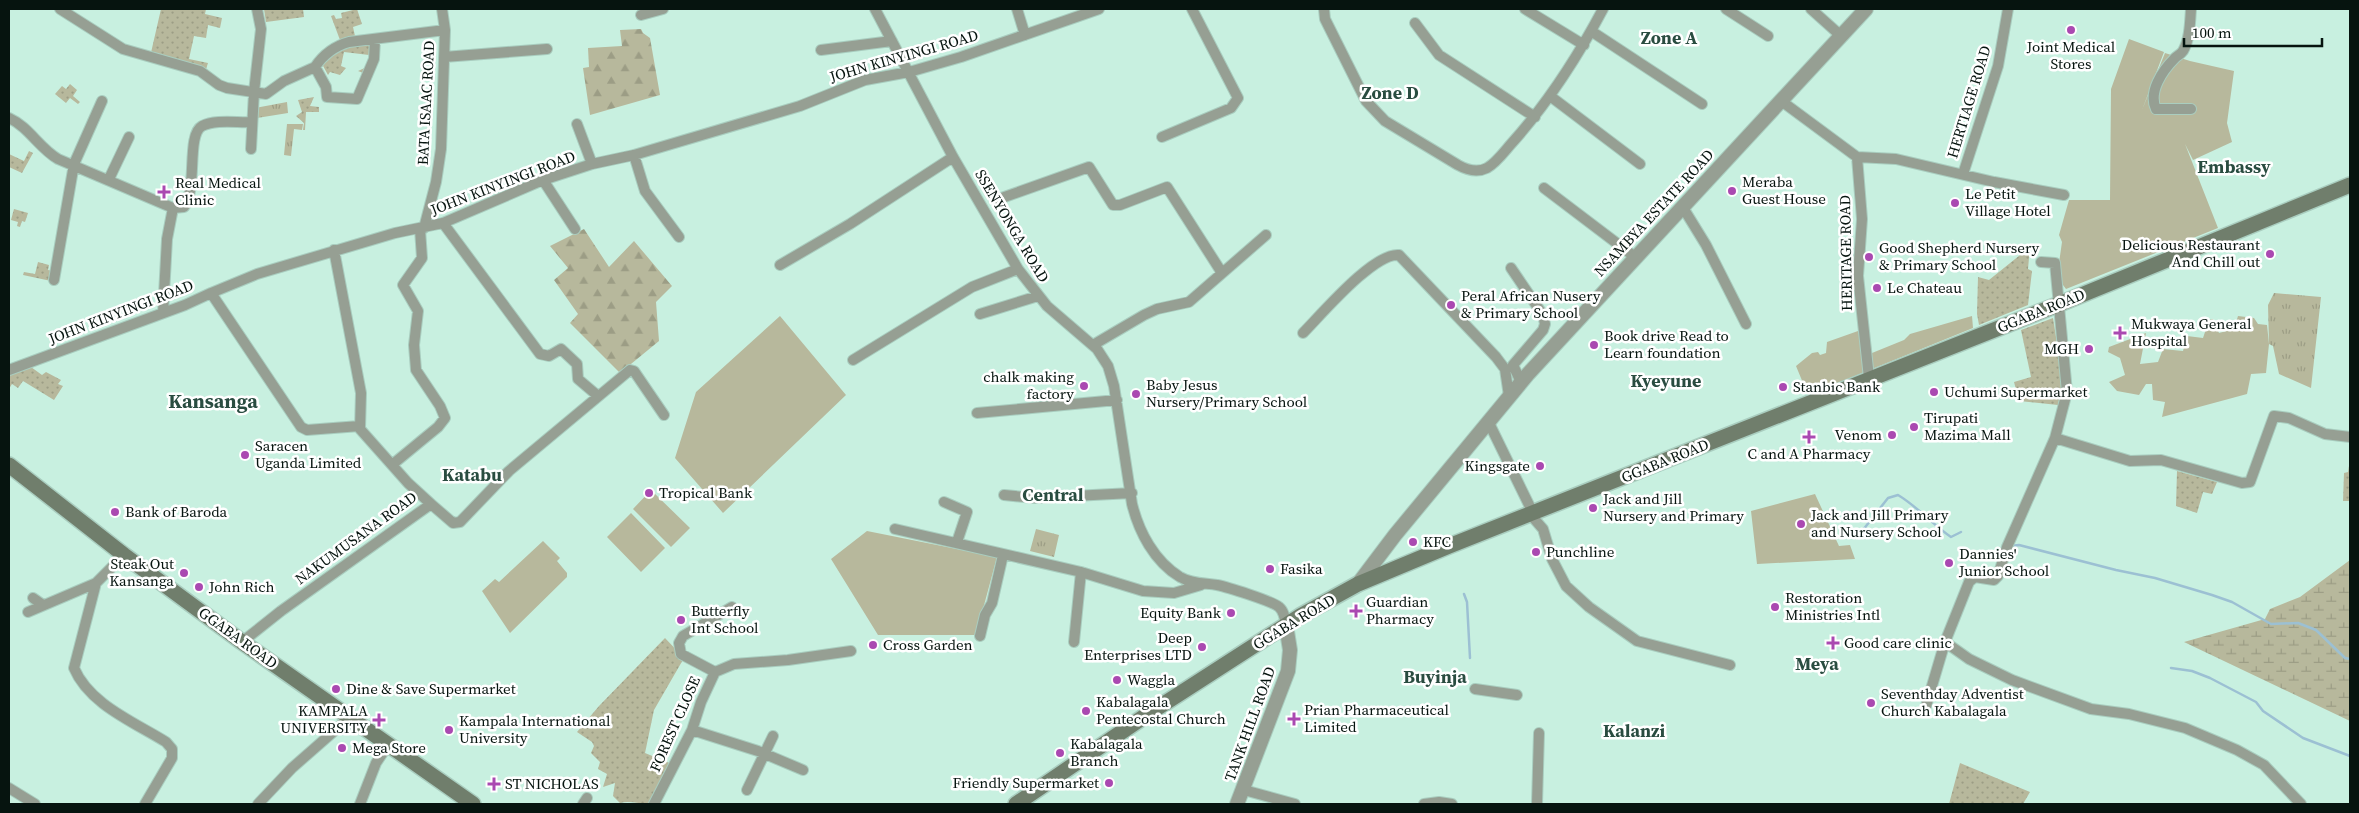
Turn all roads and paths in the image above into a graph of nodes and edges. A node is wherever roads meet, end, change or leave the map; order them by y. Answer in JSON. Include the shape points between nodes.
{"nodes":[{"id":1,"x":60,"y":9,"type":"edge"},
{"id":2,"x":257,"y":9,"type":"edge"},
{"id":3,"x":442,"y":9,"type":"edge"},
{"id":4,"x":663,"y":9,"type":"edge"},
{"id":5,"x":875,"y":9,"type":"edge"},
{"id":6,"x":1018,"y":9,"type":"edge"},
{"id":7,"x":1099,"y":9,"type":"edge"},
{"id":8,"x":1192,"y":9,"type":"edge"},
{"id":9,"x":1324,"y":9,"type":"edge"},
{"id":10,"x":1525,"y":9,"type":"edge"},
{"id":11,"x":1603,"y":9,"type":"edge"},
{"id":12,"x":1726,"y":9,"type":"edge"},
{"id":13,"x":1812,"y":9,"type":"edge"},
{"id":14,"x":1866,"y":9,"type":"edge"},
{"id":15,"x":2008,"y":9,"type":"edge"},
{"id":16,"x":2191,"y":9,"type":"edge"},
{"id":17,"x":641,"y":15,"type":"dead end"},
{"id":18,"x":1415,"y":23,"type":"dead end"},
{"id":19,"x":445,"y":30,"type":"junction"},
{"id":20,"x":1592,"y":31,"type":"junction"},
{"id":21,"x":1025,"y":35,"type":"junction"},
{"id":22,"x":1840,"y":35,"type":"junction"},
{"id":23,"x":1768,"y":36,"type":"dead end"},
{"id":24,"x":375,"y":40,"type":"junction"},
{"id":25,"x":892,"y":41,"type":"junction"},
{"id":26,"x":1584,"y":45,"type":"junction"},
{"id":27,"x":547,"y":49,"type":"dead end"},
{"id":28,"x":822,"y":50,"type":"dead end"},
{"id":29,"x":444,"y":57,"type":"junction"},
{"id":30,"x":315,"y":67,"type":"junction"},
{"id":31,"x":909,"y":72,"type":"junction"},
{"id":32,"x":254,"y":92,"type":"junction"},
{"id":33,"x":1550,"y":96,"type":"junction"},
{"id":34,"x":1780,"y":100,"type":"junction"},
{"id":35,"x":102,"y":101,"type":"dead end"},
{"id":36,"x":1702,"y":104,"type":"dead end"},
{"id":37,"x":2191,"y":109,"type":"dead end"},
{"id":38,"x":1535,"y":117,"type":"junction"},
{"id":39,"x":9,"y":118,"type":"edge"},
{"id":40,"x":252,"y":122,"type":"junction"},
{"id":41,"x":577,"y":124,"type":"dead end"},
{"id":42,"x":1162,"y":137,"type":"dead end"},
{"id":43,"x":129,"y":138,"type":"dead end"},
{"id":44,"x":251,"y":149,"type":"dead end"},
{"id":45,"x":634,"y":155,"type":"junction"},
{"id":46,"x":954,"y":157,"type":"junction"},
{"id":47,"x":1857,"y":158,"type":"junction"},
{"id":48,"x":74,"y":164,"type":"junction"},
{"id":49,"x":592,"y":164,"type":"junction"},
{"id":50,"x":1640,"y":164,"type":"dead end"},
{"id":51,"x":1963,"y":174,"type":"junction"},
{"id":52,"x":109,"y":179,"type":"junction"},
{"id":53,"x":543,"y":180,"type":"junction"},
{"id":54,"x":2350,"y":185,"type":"edge"},
{"id":55,"x":1544,"y":188,"type":"dead end"},
{"id":56,"x":2064,"y":195,"type":"dead end"},
{"id":57,"x":990,"y":203,"type":"junction"},
{"id":58,"x":1682,"y":206,"type":"junction"},
{"id":59,"x":173,"y":208,"type":"junction"},
{"id":60,"x":443,"y":223,"type":"junction"},
{"id":61,"x":422,"y":229,"type":"junction"},
{"id":62,"x":575,"y":229,"type":"dead end"},
{"id":63,"x":1266,"y":235,"type":"dead end"},
{"id":64,"x":679,"y":237,"type":"dead end"},
{"id":65,"x":334,"y":250,"type":"junction"},
{"id":66,"x":1635,"y":257,"type":"junction"},
{"id":67,"x":2041,"y":262,"type":"dead end"},
{"id":68,"x":780,"y":265,"type":"dead end"},
{"id":69,"x":1511,"y":268,"type":"dead end"},
{"id":70,"x":1018,"y":269,"type":"junction"},
{"id":71,"x":1222,"y":273,"type":"junction"},
{"id":72,"x":54,"y":280,"type":"dead end"},
{"id":73,"x":210,"y":293,"type":"junction"},
{"id":74,"x":1038,"y":296,"type":"junction"},
{"id":75,"x":2057,"y":305,"type":"junction"},
{"id":76,"x":163,"y":313,"type":"junction"},
{"id":77,"x":980,"y":314,"type":"dead end"},
{"id":78,"x":1746,"y":324,"type":"dead end"},
{"id":79,"x":1303,"y":334,"type":"dead end"},
{"id":80,"x":1092,"y":345,"type":"junction"},
{"id":81,"x":854,"y":360,"type":"dead end"},
{"id":82,"x":9,"y":370,"type":"edge"},
{"id":83,"x":1869,"y":378,"type":"junction"},
{"id":84,"x":1521,"y":382,"type":"junction"},
{"id":85,"x":598,"y":396,"type":"junction"},
{"id":86,"x":1509,"y":396,"type":"junction"},
{"id":87,"x":1117,"y":400,"type":"junction"},
{"id":88,"x":978,"y":413,"type":"dead end"},
{"id":89,"x":664,"y":415,"type":"dead end"},
{"id":90,"x":1488,"y":422,"type":"junction"},
{"id":91,"x":360,"y":426,"type":"junction"},
{"id":92,"x":2350,"y":437,"type":"edge"},
{"id":93,"x":2055,"y":438,"type":"junction"},
{"id":94,"x":393,"y":464,"type":"junction"},
{"id":95,"x":9,"y":466,"type":"edge"},
{"id":96,"x":1132,"y":493,"type":"junction"},
{"id":97,"x":1004,"y":495,"type":"dead end"},
{"id":98,"x":944,"y":502,"type":"dead end"},
{"id":99,"x":431,"y":504,"type":"junction"},
{"id":100,"x":1531,"y":513,"type":"junction"},
{"id":101,"x":895,"y":529,"type":"dead end"},
{"id":102,"x":957,"y":542,"type":"junction"},
{"id":103,"x":124,"y":555,"type":"junction"},
{"id":104,"x":1003,"y":556,"type":"junction"},
{"id":105,"x":1081,"y":572,"type":"junction"},
{"id":106,"x":96,"y":583,"type":"junction"},
{"id":107,"x":1358,"y":584,"type":"junction"},
{"id":108,"x":1201,"y":585,"type":"junction"},
{"id":109,"x":32,"y":598,"type":"dead end"},
{"id":110,"x":43,"y":605,"type":"junction"},
{"id":111,"x":732,"y":607,"type":"dead end"},
{"id":112,"x":28,"y":612,"type":"dead end"},
{"id":113,"x":1286,"y":624,"type":"junction"},
{"id":114,"x":980,"y":636,"type":"dead end"},
{"id":115,"x":242,"y":642,"type":"junction"},
{"id":116,"x":1074,"y":642,"type":"dead end"},
{"id":117,"x":1945,"y":642,"type":"junction"},
{"id":118,"x":851,"y":651,"type":"dead end"},
{"id":119,"x":1730,"y":665,"type":"dead end"},
{"id":120,"x":715,"y":672,"type":"junction"},
{"id":121,"x":1474,"y":689,"type":"dead end"},
{"id":122,"x":1517,"y":695,"type":"dead end"},
{"id":123,"x":1926,"y":706,"type":"dead end"},
{"id":124,"x":349,"y":718,"type":"junction"},
{"id":125,"x":692,"y":730,"type":"junction"},
{"id":126,"x":1540,"y":734,"type":"dead end"},
{"id":127,"x":773,"y":736,"type":"dead end"},
{"id":128,"x":388,"y":745,"type":"junction"},
{"id":129,"x":764,"y":754,"type":"junction"},
{"id":130,"x":802,"y":770,"type":"dead end"},
{"id":131,"x":9,"y":788,"type":"edge"},
{"id":132,"x":747,"y":790,"type":"dead end"},
{"id":133,"x":1244,"y":790,"type":"junction"},
{"id":134,"x":35,"y":804,"type":"edge"},
{"id":135,"x":145,"y":804,"type":"edge"},
{"id":136,"x":258,"y":804,"type":"edge"},
{"id":137,"x":360,"y":804,"type":"edge"},
{"id":138,"x":473,"y":804,"type":"edge"},
{"id":139,"x":654,"y":804,"type":"edge"},
{"id":140,"x":1016,"y":804,"type":"edge"},
{"id":141,"x":1237,"y":804,"type":"edge"},
{"id":142,"x":1295,"y":804,"type":"edge"},
{"id":143,"x":1424,"y":804,"type":"edge"},
{"id":144,"x":1452,"y":804,"type":"edge"},
{"id":145,"x":1537,"y":804,"type":"edge"},
{"id":146,"x":2301,"y":804,"type":"edge"}],
"edges":[{"from":1,"to":32,"type":"street","via":[[123,49],[200,71],[219,85]]},
{"from":2,"to":32,"type":"street","via":[[261,29]]},
{"from":3,"to":19,"type":"street","name":"BATA ISAAC ROAD"},
{"from":4,"to":17,"type":"street"},
{"from":5,"to":25,"type":"street","name":"SSENYONGA ROAD"},
{"from":6,"to":21,"type":"street"},
{"from":7,"to":21,"type":"street","name":"JOHN KINYINGI ROAD"},
{"from":8,"to":42,"type":"street","via":[[1238,98],[1231,108]]},
{"from":9,"to":38,"type":"street","via":[[1366,101],[1375,112],[1468,170],[1480,170],[1494,163]]},
{"from":10,"to":26,"type":"street"},
{"from":11,"to":20,"type":"street"},
{"from":12,"to":23,"type":"street"},
{"from":13,"to":22,"type":"street"},
{"from":14,"to":22,"type":"street","name":"NSAMBYA ESTATE ROAD"},
{"from":15,"to":51,"type":"street","name":"HERTIAGE ROAD","via":[[1998,66]]},
{"from":16,"to":37,"type":"street","via":[[2183,51],[2156,83],[2153,93],[2156,109]]},
{"from":18,"to":38,"type":"street","via":[[1439,55]]},
{"from":19,"to":24,"type":"street"},
{"from":19,"to":29,"type":"street","name":"BATA ISAAC ROAD"},
{"from":20,"to":26,"type":"street"},
{"from":20,"to":36,"type":"street"},
{"from":21,"to":31,"type":"street","name":"JOHN KINYINGI ROAD"},
{"from":22,"to":34,"type":"street","name":"NSAMBYA ESTATE ROAD"},
{"from":24,"to":30,"type":"street","via":[[343,44],[322,57]]},
{"from":24,"to":30,"type":"street","via":[[374,59],[357,99],[326,98],[326,87]]},
{"from":25,"to":28,"type":"street"},
{"from":25,"to":31,"type":"street","name":"SSENYONGA ROAD"},
{"from":26,"to":33,"type":"street"},
{"from":27,"to":29,"type":"street"},
{"from":29,"to":61,"type":"street","name":"BATA ISAAC ROAD","via":[[441,149],[436,182]]},
{"from":30,"to":32,"type":"street","via":[[284,81],[269,93]]},
{"from":31,"to":45,"type":"street","name":"JOHN KINYINGI ROAD","via":[[865,80],[800,106]]},
{"from":31,"to":46,"type":"street","name":"SSENYONGA ROAD"},
{"from":32,"to":40,"type":"street"},
{"from":33,"to":38,"type":"street"},
{"from":33,"to":50,"type":"street"},
{"from":34,"to":47,"type":"street"},
{"from":34,"to":58,"type":"street","name":"NSAMBYA ESTATE ROAD"},
{"from":35,"to":48,"type":"street"},
{"from":39,"to":48,"type":"street","via":[[23,126],[48,153]]},
{"from":40,"to":44,"type":"street"},
{"from":40,"to":59,"type":"street","via":[[212,123],[201,127],[193,151],[191,190],[184,207]]},
{"from":41,"to":49,"type":"street"},
{"from":43,"to":52,"type":"street"},
{"from":45,"to":49,"type":"street","name":"JOHN KINYINGI ROAD"},
{"from":45,"to":64,"type":"street","via":[[646,191]]},
{"from":46,"to":57,"type":"street","name":"SSENYONGA ROAD"},
{"from":46,"to":68,"type":"street"},
{"from":47,"to":51,"type":"street","name":"HERTIAGE ROAD","via":[[1896,159]]},
{"from":47,"to":83,"type":"street","name":"HERITAGE ROAD","via":[[1862,219],[1858,276]]},
{"from":48,"to":52,"type":"street"},
{"from":48,"to":72,"type":"street"},
{"from":49,"to":53,"type":"street","name":"JOHN KINYINGI ROAD"},
{"from":51,"to":56,"type":"street","name":"HERTIAGE ROAD"},
{"from":52,"to":59,"type":"street"},
{"from":53,"to":60,"type":"street","name":"JOHN KINYINGI ROAD"},
{"from":53,"to":62,"type":"street"},
{"from":54,"to":75,"type":"main road","name":"GGABA ROAD"},
{"from":55,"to":66,"type":"street"},
{"from":57,"to":70,"type":"street","name":"SSENYONGA ROAD"},
{"from":57,"to":71,"type":"street","via":[[1089,167],[1113,205],[1167,187]]},
{"from":58,"to":66,"type":"street","name":"NSAMBYA ESTATE ROAD"},
{"from":58,"to":78,"type":"street","via":[[1706,245]]},
{"from":59,"to":76,"type":"street","via":[[167,239]]},
{"from":60,"to":61,"type":"street","name":"JOHN KINYINGI ROAD"},
{"from":60,"to":85,"type":"street","via":[[540,354],[549,356],[561,349],[577,364],[578,379]]},
{"from":61,"to":65,"type":"street","name":"JOHN KINYINGI ROAD"},
{"from":61,"to":94,"type":"street","name":"BATA ISAAC ROAD","via":[[422,258],[403,286],[418,311],[414,345],[416,370],[445,418]]},
{"from":63,"to":71,"type":"street"},
{"from":65,"to":73,"type":"street","name":"JOHN KINYINGI ROAD","via":[[257,274]]},
{"from":65,"to":91,"type":"street","via":[[361,393]]},
{"from":66,"to":84,"type":"street","name":"NSAMBYA ESTATE ROAD"},
{"from":67,"to":75,"type":"street","via":[[2054,263]]},
{"from":69,"to":84,"type":"street","via":[[1546,324],[1513,365]]},
{"from":70,"to":74,"type":"street","name":"SSENYONGA ROAD"},
{"from":70,"to":81,"type":"street","via":[[972,287]]},
{"from":71,"to":80,"type":"street","via":[[1189,302],[1157,309]]},
{"from":73,"to":76,"type":"street","name":"JOHN KINYINGI ROAD"},
{"from":73,"to":91,"type":"street","via":[[301,427],[307,430]]},
{"from":74,"to":77,"type":"street"},
{"from":74,"to":80,"type":"street","name":"SSENYONGA ROAD"},
{"from":75,"to":83,"type":"main road","name":"GGABA ROAD"},
{"from":75,"to":93,"type":"street","via":[[2067,392]]},
{"from":76,"to":82,"type":"street","name":"JOHN KINYINGI ROAD"},
{"from":79,"to":86,"type":"street","via":[[1356,278],[1385,256],[1398,255],[1501,363],[1508,379]]},
{"from":80,"to":87,"type":"street","name":"SSENYONGA ROAD","via":[[1108,366]]},
{"from":83,"to":100,"type":"main road","name":"GGABA ROAD"},
{"from":84,"to":86,"type":"street","name":"NSAMBYA ESTATE ROAD"},
{"from":85,"to":89,"type":"street","via":[[633,369]]},
{"from":85,"to":99,"type":"street","via":[[509,471],[460,522],[453,522]]},
{"from":86,"to":90,"type":"street","name":"NSAMBYA ESTATE ROAD"},
{"from":87,"to":88,"type":"street"},
{"from":87,"to":96,"type":"street","name":"SSENYONGA ROAD"},
{"from":90,"to":100,"type":"street"},
{"from":90,"to":107,"type":"street","name":"NSAMBYA ESTATE ROAD","via":[[1394,535]]},
{"from":91,"to":94,"type":"street","name":"NAKUMUSANA ROAD"},
{"from":92,"to":93,"type":"street","via":[[2325,434],[2290,418],[2274,416],[2255,472],[2250,482],[2242,483],[2161,460],[2130,461]]},
{"from":93,"to":117,"type":"street","via":[[2007,547],[1998,576],[1994,580],[1975,577],[1970,582]]},
{"from":94,"to":99,"type":"street","name":"NAKUMUSANA ROAD"},
{"from":95,"to":103,"type":"main road","name":"GGABA ROAD"},
{"from":96,"to":97,"type":"street","via":[[1035,498]]},
{"from":96,"to":108,"type":"street","name":"SSENYONGA ROAD","via":[[1137,522],[1154,551],[1180,577]]},
{"from":98,"to":102,"type":"street","via":[[967,512]]},
{"from":99,"to":115,"type":"street","name":"NAKUMUSANA ROAD"},
{"from":100,"to":107,"type":"main road","name":"GGABA ROAD"},
{"from":100,"to":119,"type":"street","via":[[1543,529],[1552,559],[1566,586],[1589,607],[1637,641]]},
{"from":101,"to":102,"type":"street"},
{"from":102,"to":104,"type":"street"},
{"from":103,"to":106,"type":"street"},
{"from":103,"to":115,"type":"main road","name":"GGABA ROAD"},
{"from":104,"to":105,"type":"street"},
{"from":104,"to":114,"type":"street"},
{"from":105,"to":108,"type":"street","via":[[1143,591],[1174,593]]},
{"from":105,"to":116,"type":"street"},
{"from":106,"to":110,"type":"street"},
{"from":106,"to":135,"type":"street","via":[[74,668],[79,681],[92,694],[172,749],[172,758]]},
{"from":107,"to":113,"type":"main road","name":"GGABA ROAD"},
{"from":108,"to":113,"type":"street","name":"SSENYONGA ROAD","via":[[1218,586],[1275,605],[1282,611]]},
{"from":109,"to":110,"type":"street"},
{"from":110,"to":112,"type":"street"},
{"from":111,"to":120,"type":"street","via":[[683,636],[679,643],[681,654]]},
{"from":113,"to":133,"type":"street","name":"TANK HILL ROAD","via":[[1290,650],[1288,671]]},
{"from":113,"to":140,"type":"main road","name":"GGABA ROAD"},
{"from":115,"to":124,"type":"main road","name":"GGABA ROAD"},
{"from":117,"to":123,"type":"street"},
{"from":117,"to":146,"type":"street","via":[[1969,659],[2012,680],[2091,709],[2129,714],[2185,728],[2238,750],[2264,765]]},
{"from":118,"to":120,"type":"street","name":"FOREST CLOSE","via":[[734,664]]},
{"from":120,"to":125,"type":"street","name":"FOREST CLOSE"},
{"from":121,"to":122,"type":"street"},
{"from":124,"to":128,"type":"main road","name":"GGABA ROAD"},
{"from":124,"to":136,"type":"street","via":[[292,768]]},
{"from":125,"to":129,"type":"street"},
{"from":125,"to":139,"type":"street","name":"FOREST CLOSE"},
{"from":126,"to":145,"type":"street"},
{"from":127,"to":129,"type":"street"},
{"from":128,"to":137,"type":"street","via":[[376,763]]},
{"from":128,"to":138,"type":"main road","name":"GGABA ROAD"},
{"from":129,"to":130,"type":"street"},
{"from":129,"to":132,"type":"street"},
{"from":131,"to":134,"type":"street"},
{"from":133,"to":141,"type":"street","name":"TANK HILL ROAD"},
{"from":133,"to":142,"type":"street"},
{"from":143,"to":144,"type":"street"}]}
